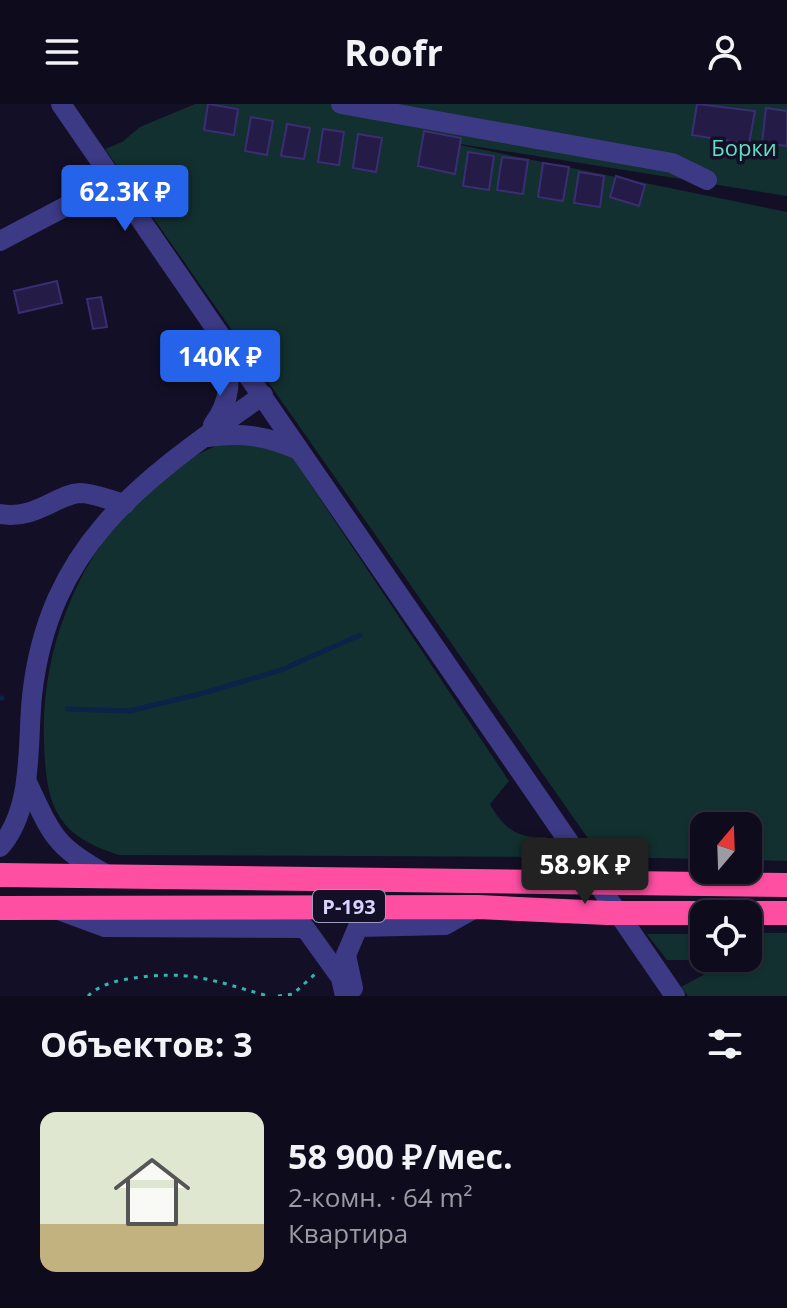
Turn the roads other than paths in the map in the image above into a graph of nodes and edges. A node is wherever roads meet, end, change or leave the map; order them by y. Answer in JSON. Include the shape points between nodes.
{"nodes":[{"id":1,"x":61,"y":104,"type":"edge"},
{"id":2,"x":341,"y":104,"type":"edge"},
{"id":3,"x":116,"y":180,"type":"junction"},
{"id":4,"x":707,"y":180,"type":"dead end"},
{"id":5,"x":0,"y":241,"type":"edge"},
{"id":6,"x":224,"y":337,"type":"junction"},
{"id":7,"x":263,"y":395,"type":"junction"},
{"id":8,"x":203,"y":437,"type":"junction"},
{"id":9,"x":301,"y":451,"type":"junction"},
{"id":10,"x":125,"y":504,"type":"junction"},
{"id":11,"x":0,"y":514,"type":"edge"},
{"id":12,"x":26,"y":780,"type":"junction"},
{"id":13,"x":0,"y":847,"type":"edge"},
{"id":14,"x":0,"y":875,"type":"edge"},
{"id":15,"x":111,"y":877,"type":"junction"},
{"id":16,"x":787,"y":885,"type":"edge"},
{"id":17,"x":478,"y":907,"type":"junction"},
{"id":18,"x":0,"y":908,"type":"edge"},
{"id":19,"x":56,"y":908,"type":"junction"},
{"id":20,"x":787,"y":913,"type":"edge"},
{"id":21,"x":671,"y":990,"type":"edge"},
{"id":22,"x":345,"y":996,"type":"edge"},
{"id":23,"x":355,"y":996,"type":"edge"}],
"edges":[{"from":1,"to":3,"type":"street"},
{"from":2,"to":4,"type":"street","via":[[672,163]]},
{"from":3,"to":5,"type":"street"},
{"from":3,"to":6,"type":"street"},
{"from":6,"to":7,"type":"street"},
{"from":6,"to":8,"type":"street","via":[[231,388],[224,409]]},
{"from":7,"to":8,"type":"street"},
{"from":7,"to":9,"type":"street"},
{"from":8,"to":9,"type":"street","via":[[243,432]]},
{"from":8,"to":10,"type":"street"},
{"from":9,"to":21,"type":"street"},
{"from":10,"to":11,"type":"street","via":[[79,493],[40,510]]},
{"from":10,"to":12,"type":"street","via":[[74,562],[49,619],[32,693]]},
{"from":12,"to":13,"type":"street","via":[[14,831]]},
{"from":12,"to":15,"type":"street","via":[[52,837],[77,859]]},
{"from":14,"to":15,"type":"highway","number":"Р-193"},
{"from":15,"to":16,"type":"highway","number":"Р-193"},
{"from":17,"to":19,"type":"highway","number":"Р-193"},
{"from":17,"to":20,"type":"highway","number":"Р-193"},
{"from":17,"to":23,"type":"street","via":[[445,925],[358,927],[346,955]]},
{"from":18,"to":19,"type":"highway","number":"Р-193"},
{"from":19,"to":22,"type":"street","via":[[105,927],[305,928],[341,978]]}]}
